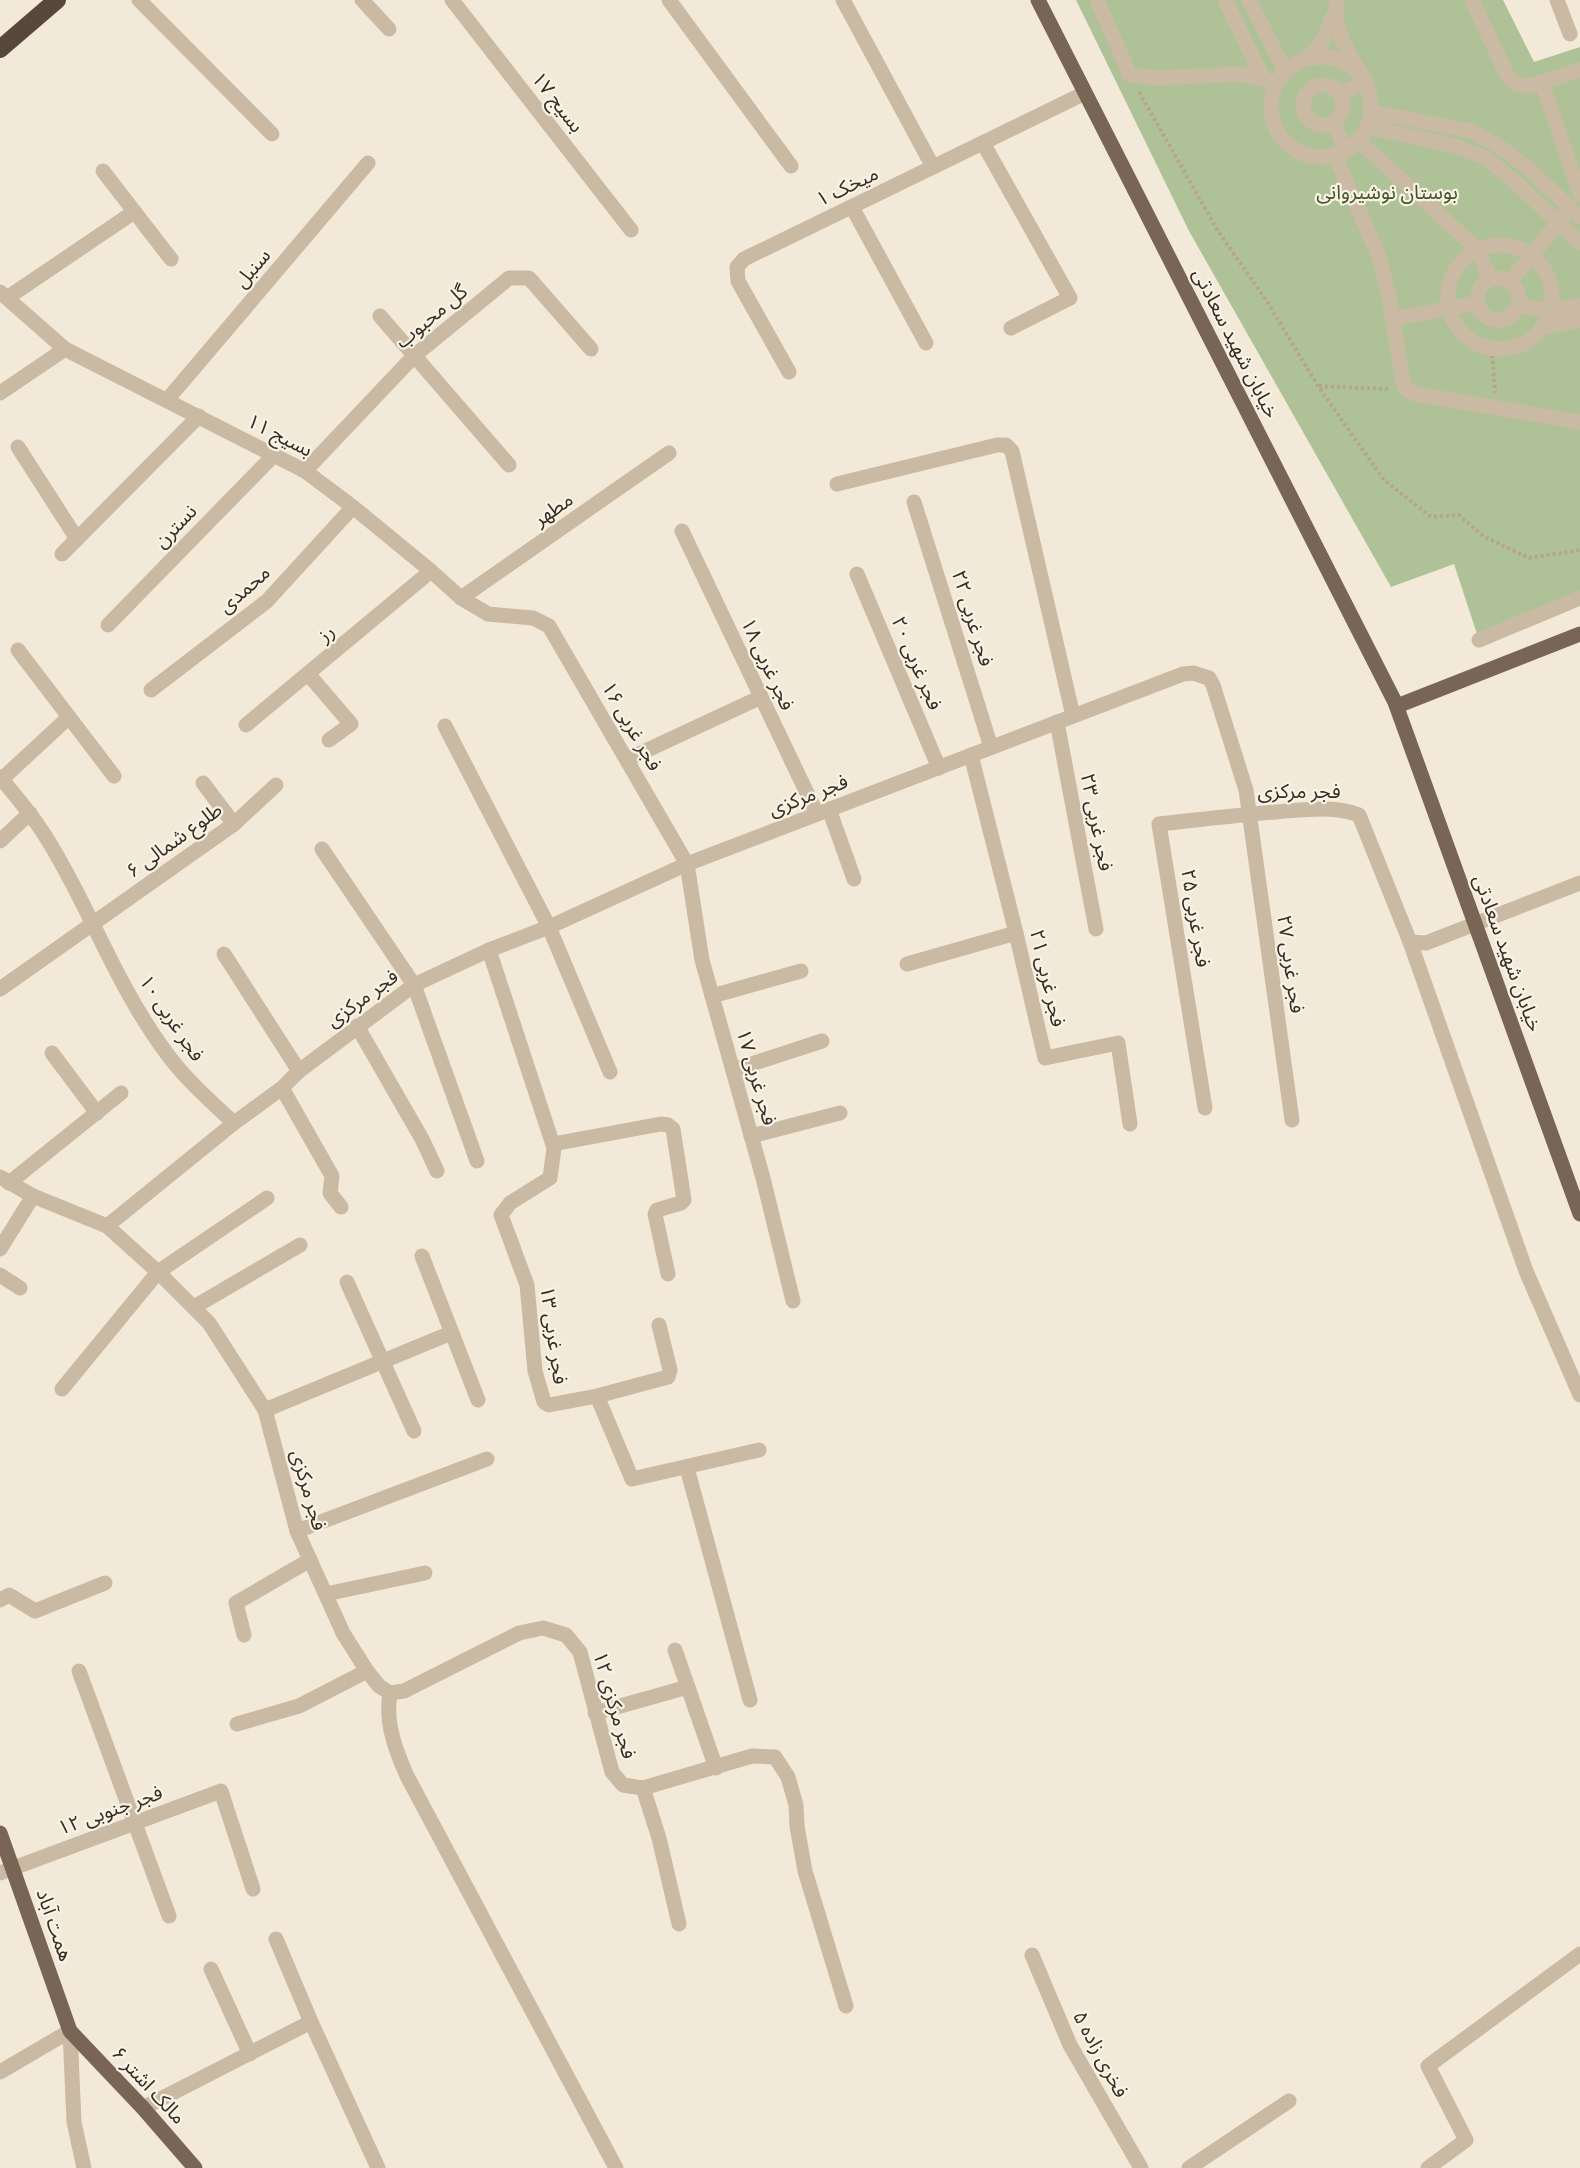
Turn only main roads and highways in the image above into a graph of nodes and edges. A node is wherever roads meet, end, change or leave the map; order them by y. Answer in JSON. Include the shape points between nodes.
{"nodes":[{"id":1,"x":57,"y":0,"type":"edge"},
{"id":2,"x":1038,"y":0,"type":"edge"},
{"id":3,"x":0,"y":49,"type":"edge"},
{"id":4,"x":1580,"y":634,"type":"edge"},
{"id":5,"x":1396,"y":705,"type":"junction"},
{"id":6,"x":1580,"y":1214,"type":"edge"},
{"id":7,"x":0,"y":1833,"type":"edge"},
{"id":8,"x":7,"y":1870,"type":"edge"},
{"id":9,"x":70,"y":2031,"type":"joint"},
{"id":10,"x":195,"y":2168,"type":"edge"}],
"edges":[{"from":1,"to":3,"type":"highway"},
{"from":2,"to":5,"type":"main road","name":"خیابان شهید سعادتی"},
{"from":4,"to":5,"type":"main road"},
{"from":5,"to":6,"type":"main road","name":"خیابان شهید سعادتی"},
{"from":7,"to":8,"type":"main road","name":"همت آباد"},
{"from":8,"to":9,"type":"main road","name":"همت آباد"},
{"from":9,"to":10,"type":"main road","name":"مالک اشتر ۶"}]}
